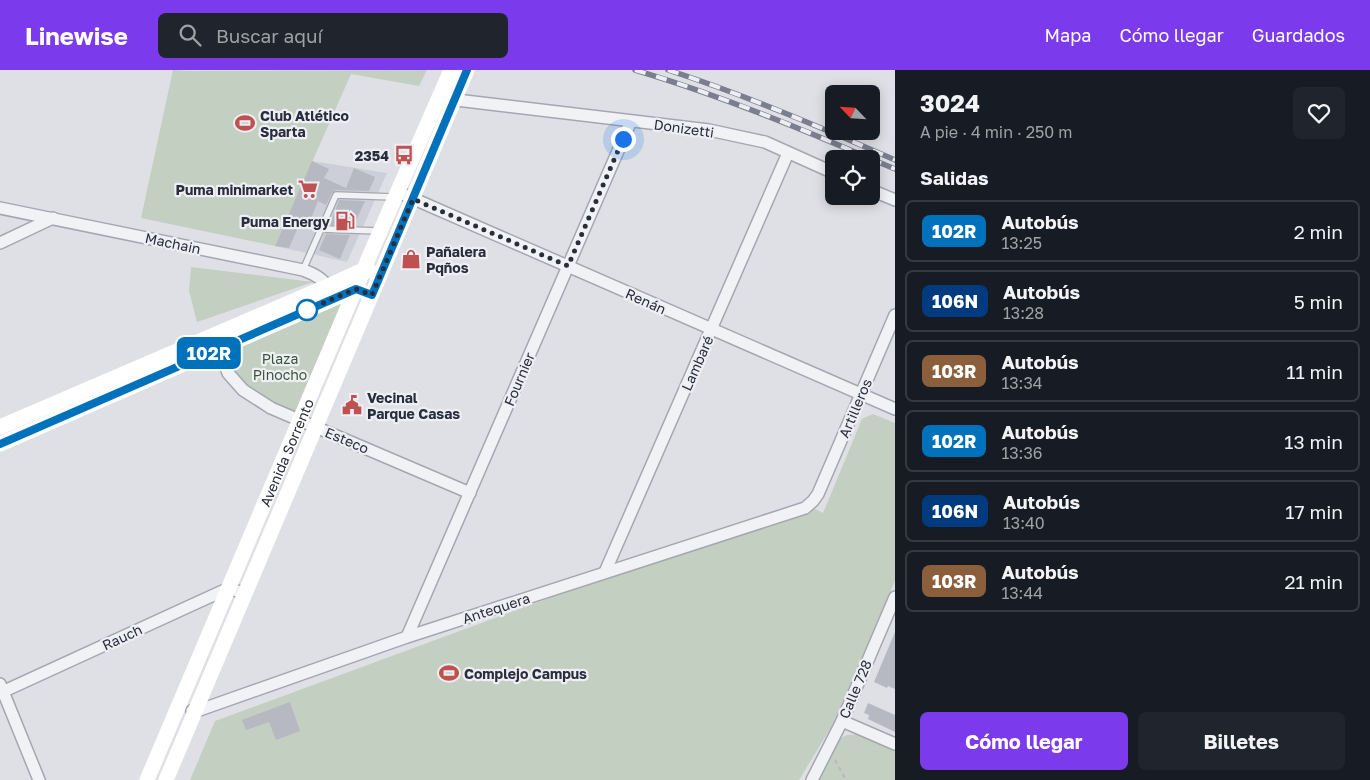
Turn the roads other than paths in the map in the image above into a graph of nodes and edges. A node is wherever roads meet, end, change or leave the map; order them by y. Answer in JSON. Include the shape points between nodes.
{"nodes":[{"id":1,"x":451,"y":70,"type":"edge"},
{"id":2,"x":467,"y":70,"type":"edge"},
{"id":3,"x":439,"y":98,"type":"junction"},
{"id":4,"x":454,"y":100,"type":"junction"},
{"id":5,"x":631,"y":121,"type":"junction"},
{"id":6,"x":788,"y":153,"type":"junction"},
{"id":7,"x":825,"y":169,"type":"edge"},
{"id":8,"x":880,"y":194,"type":"edge"},
{"id":9,"x":397,"y":195,"type":"junction"},
{"id":10,"x":413,"y":199,"type":"junction"},
{"id":11,"x":895,"y":200,"type":"edge"},
{"id":12,"x":0,"y":208,"type":"edge"},
{"id":13,"x":53,"y":218,"type":"junction"},
{"id":14,"x":321,"y":229,"type":"junction"},
{"id":15,"x":381,"y":231,"type":"junction"},
{"id":16,"x":0,"y":243,"type":"edge"},
{"id":17,"x":568,"y":266,"type":"junction"},
{"id":18,"x":365,"y":269,"type":"junction"},
{"id":19,"x":303,"y":270,"type":"junction"},
{"id":20,"x":380,"y":276,"type":"junction"},
{"id":21,"x":356,"y":289,"type":"junction"},
{"id":22,"x":331,"y":292,"type":"junction"},
{"id":23,"x":372,"y":295,"type":"junction"},
{"id":24,"x":895,"y":315,"type":"edge"},
{"id":25,"x":711,"y":329,"type":"junction"},
{"id":26,"x":219,"y":349,"type":"junction"},
{"id":27,"x":861,"y":394,"type":"junction"},
{"id":28,"x":895,"y":409,"type":"edge"},
{"id":29,"x":300,"y":420,"type":"junction"},
{"id":30,"x":0,"y":427,"type":"edge"},
{"id":31,"x":316,"y":427,"type":"junction"},
{"id":32,"x":0,"y":444,"type":"edge"},
{"id":33,"x":470,"y":492,"type":"junction"},
{"id":34,"x":813,"y":501,"type":"joint"},
{"id":35,"x":605,"y":572,"type":"junction"},
{"id":36,"x":229,"y":588,"type":"junction"},
{"id":37,"x":245,"y":594,"type":"junction"},
{"id":38,"x":895,"y":597,"type":"edge"},
{"id":39,"x":408,"y":637,"type":"junction"},
{"id":40,"x":1,"y":689,"type":"edge"},
{"id":41,"x":178,"y":706,"type":"junction"},
{"id":42,"x":194,"y":712,"type":"junction"},
{"id":43,"x":842,"y":721,"type":"junction"},
{"id":44,"x":895,"y":744,"type":"edge"},
{"id":45,"x":39,"y":780,"type":"edge"},
{"id":46,"x":147,"y":780,"type":"edge"},
{"id":47,"x":166,"y":780,"type":"edge"},
{"id":48,"x":812,"y":780,"type":"edge"}],
"edges":[{"from":1,"to":3,"type":"main road","name":"Avenida Sorrento"},
{"from":2,"to":4,"type":"main road","name":"Avenida Sorrento"},
{"from":3,"to":4,"type":"street","name":"Donizetti"},
{"from":3,"to":9,"type":"main road","name":"Avenida Sorrento"},
{"from":4,"to":5,"type":"street","name":"Donizetti"},
{"from":4,"to":10,"type":"main road","name":"Avenida Sorrento"},
{"from":5,"to":6,"type":"street","name":"Donizetti","via":[[709,130],[766,142]]},
{"from":5,"to":17,"type":"street","name":"Fournier"},
{"from":6,"to":7,"type":"street","name":"Donizetti"},
{"from":6,"to":25,"type":"street","name":"Lambaré"},
{"from":8,"to":11,"type":"street"},
{"from":9,"to":10,"type":"street","name":"Renán"},
{"from":9,"to":14,"type":"lane","via":[[336,195]]},
{"from":9,"to":15,"type":"main road","name":"Avenida Sorrento"},
{"from":10,"to":17,"type":"street","name":"Renán"},
{"from":10,"to":20,"type":"main road","name":"Avenida Sorrento"},
{"from":12,"to":13,"type":"street","name":"Machain"},
{"from":13,"to":16,"type":"street"},
{"from":13,"to":19,"type":"street","name":"Machain"},
{"from":14,"to":15,"type":"lane"},
{"from":14,"to":19,"type":"lane"},
{"from":15,"to":18,"type":"main road","name":"Avenida Sorrento"},
{"from":17,"to":25,"type":"street","name":"Renán"},
{"from":17,"to":33,"type":"street","name":"Fournier"},
{"from":18,"to":20,"type":"main road"},
{"from":18,"to":21,"type":"main road","name":"Avenida Sorrento"},
{"from":18,"to":22,"type":"main road"},
{"from":19,"to":22,"type":"street","name":"Machain","via":[[316,274]]},
{"from":20,"to":23,"type":"main road","name":"Avenida Sorrento"},
{"from":21,"to":22,"type":"main road"},
{"from":21,"to":23,"type":"main road"},
{"from":21,"to":29,"type":"main road","name":"Avenida Sorrento"},
{"from":22,"to":26,"type":"main road"},
{"from":22,"to":30,"type":"main road"},
{"from":23,"to":31,"type":"main road","name":"Avenida Sorrento"},
{"from":24,"to":27,"type":"street","name":"Artilleros"},
{"from":25,"to":27,"type":"street","name":"Renán"},
{"from":25,"to":35,"type":"street","name":"Lambaré"},
{"from":26,"to":29,"type":"street","name":"Esteco","via":[[228,373],[243,390],[271,408]]},
{"from":26,"to":32,"type":"main road"},
{"from":27,"to":28,"type":"street","name":"Renán"},
{"from":27,"to":34,"type":"street","name":"Artilleros"},
{"from":29,"to":31,"type":"street","name":"Esteco"},
{"from":29,"to":36,"type":"main road","name":"Avenida Sorrento"},
{"from":31,"to":33,"type":"street","name":"Esteco"},
{"from":31,"to":37,"type":"main road","name":"Avenida Sorrento"},
{"from":33,"to":39,"type":"street","name":"Fournier"},
{"from":34,"to":35,"type":"street","name":"Antequera","via":[[805,508]]},
{"from":35,"to":39,"type":"street","name":"Antequera"},
{"from":36,"to":37,"type":"street"},
{"from":36,"to":40,"type":"street","name":"Rauch"},
{"from":36,"to":41,"type":"main road","name":"Avenida Sorrento"},
{"from":37,"to":42,"type":"main road","name":"Avenida Sorrento"},
{"from":38,"to":43,"type":"street","name":"Calle 728"},
{"from":39,"to":42,"type":"street","name":"Antequera"},
{"from":40,"to":45,"type":"street"},
{"from":41,"to":42,"type":"street"},
{"from":41,"to":46,"type":"main road","name":"Avenida Sorrento"},
{"from":42,"to":47,"type":"main road","name":"Avenida Sorrento"},
{"from":43,"to":44,"type":"street"},
{"from":43,"to":48,"type":"street","name":"Calle 728"}]}
